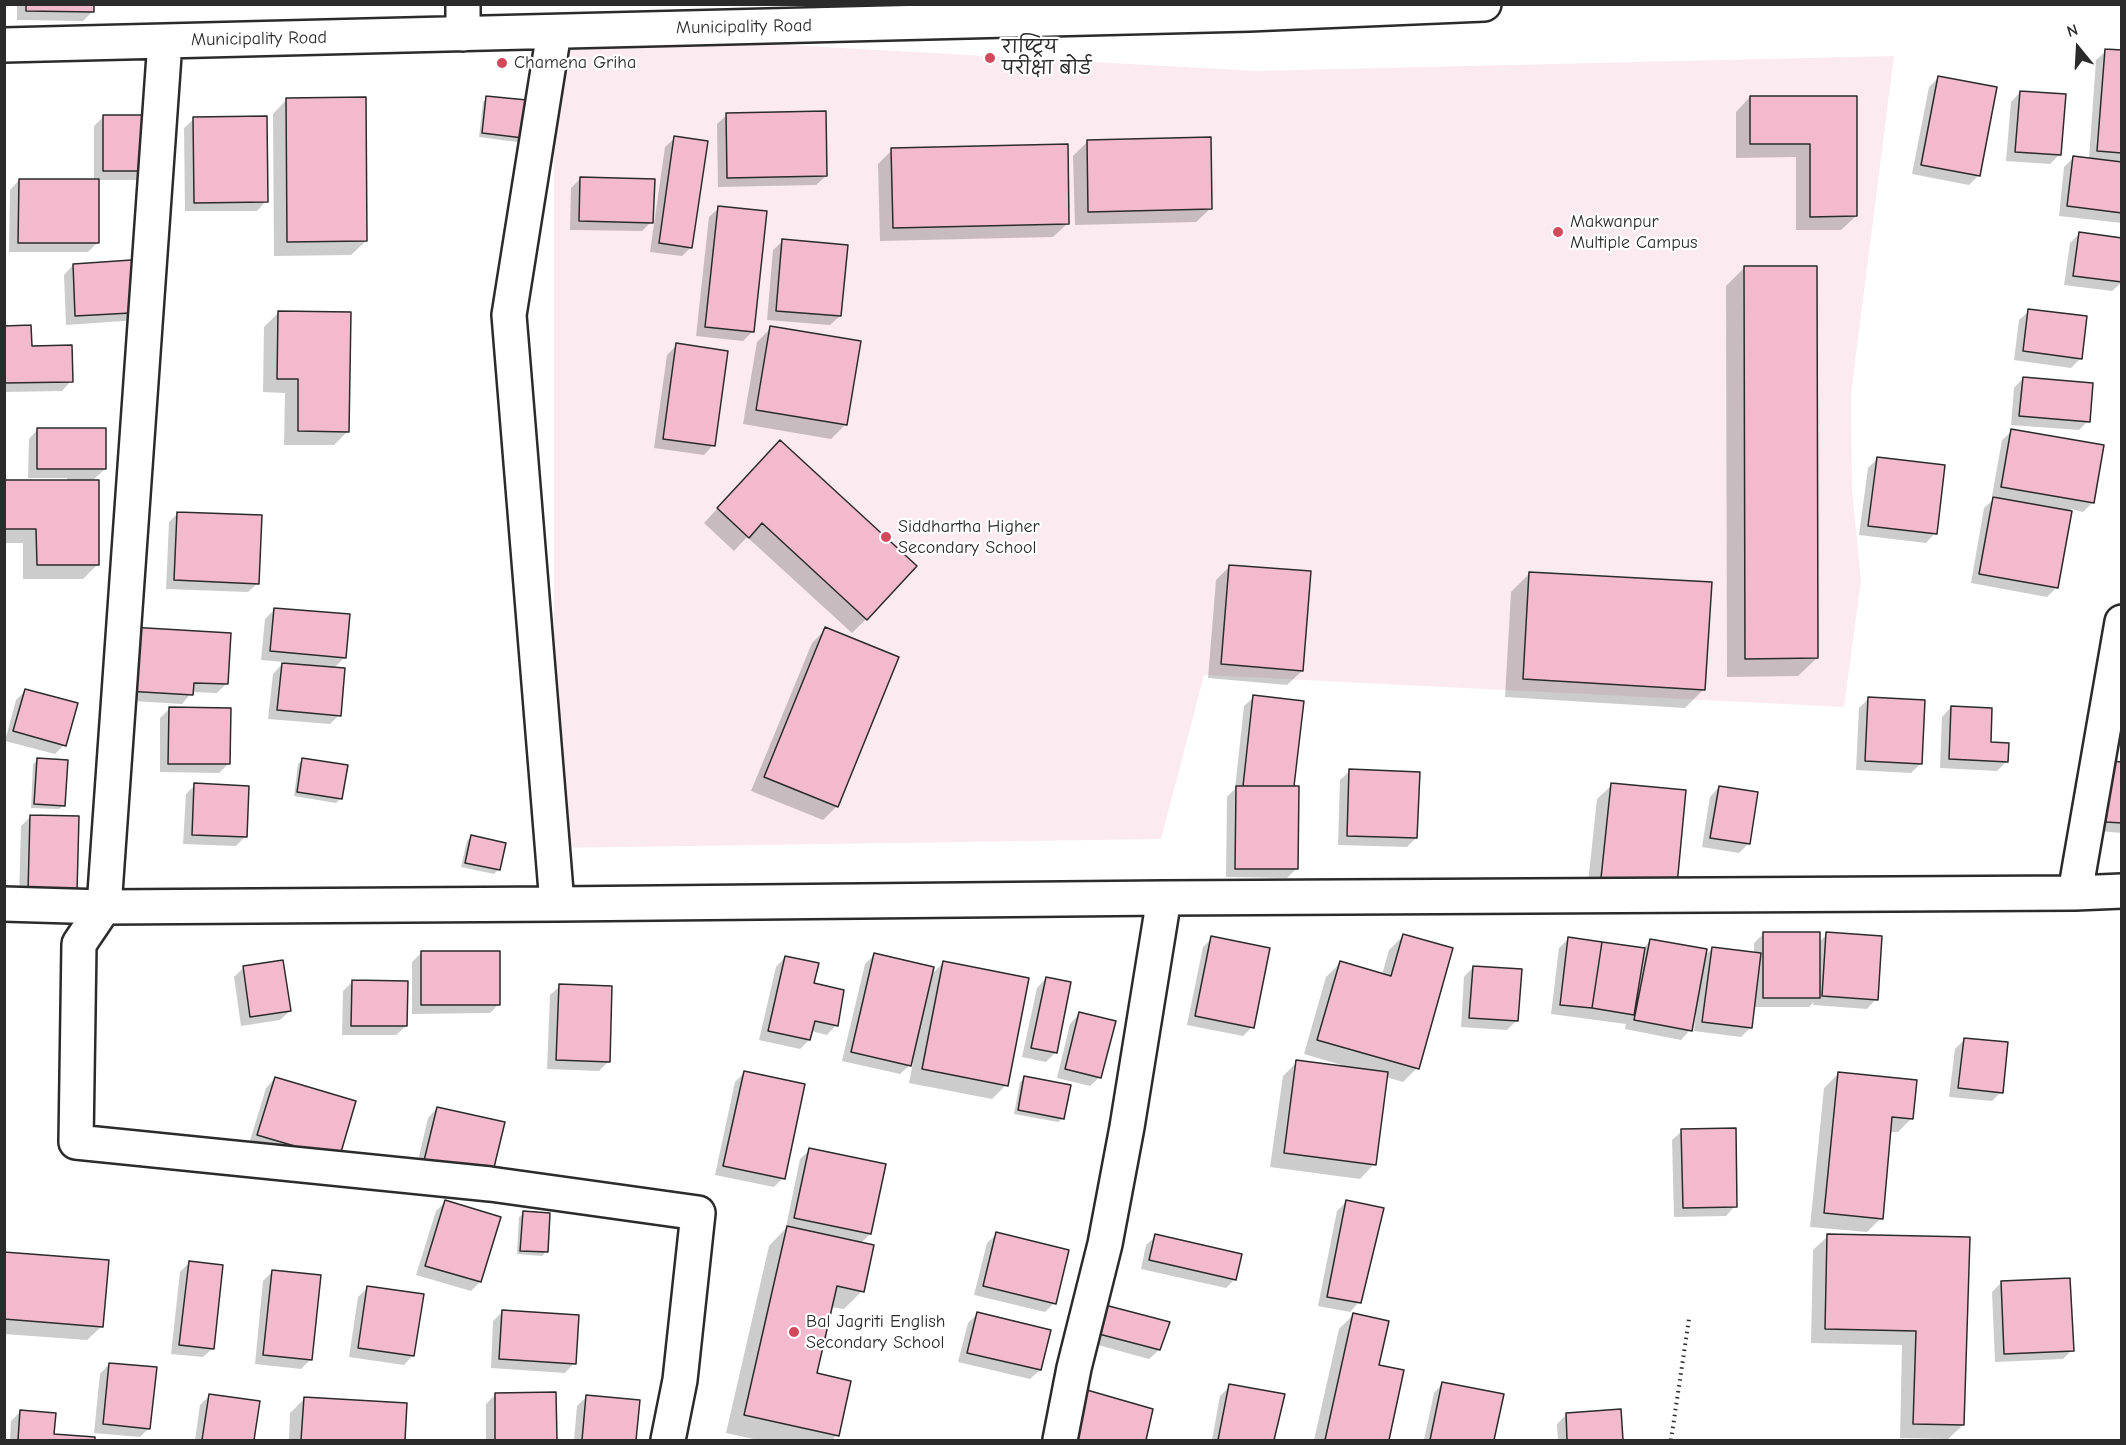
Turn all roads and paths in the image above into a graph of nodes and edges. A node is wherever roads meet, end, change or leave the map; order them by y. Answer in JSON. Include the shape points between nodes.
{"nodes":[{"id":1,"x":1484,"y":4,"type":"edge"},
{"id":2,"x":463,"y":19,"type":"edge"},
{"id":3,"x":554,"y":32,"type":"junction"},
{"id":4,"x":165,"y":41,"type":"junction"},
{"id":5,"x":4,"y":45,"type":"edge"},
{"id":6,"x":2121,"y":622,"type":"edge"},
{"id":7,"x":2121,"y":891,"type":"edge"},
{"id":8,"x":2075,"y":893,"type":"junction"},
{"id":9,"x":1164,"y":898,"type":"junction"},
{"id":10,"x":4,"y":904,"type":"edge"},
{"id":11,"x":556,"y":904,"type":"junction"},
{"id":12,"x":104,"y":907,"type":"junction"},
{"id":13,"x":1689,"y":1319,"type":"dead end"},
{"id":14,"x":668,"y":1440,"type":"edge"},
{"id":15,"x":1059,"y":1440,"type":"edge"},
{"id":16,"x":1671,"y":1440,"type":"edge"}],
"edges":[{"from":1,"to":3,"type":"street","name":"Municipality Road"},
{"from":2,"to":3,"type":"street","name":"Municipality Road"},
{"from":2,"to":4,"type":"street","name":"Municipality Road"},
{"from":3,"to":11,"type":"street","via":[[509,315]]},
{"from":4,"to":5,"type":"street","name":"Municipality Road"},
{"from":4,"to":12,"type":"street"},
{"from":6,"to":8,"type":"street"},
{"from":7,"to":8,"type":"street"},
{"from":8,"to":9,"type":"street"},
{"from":9,"to":11,"type":"street"},
{"from":9,"to":15,"type":"street","via":[[1105,1244]]},
{"from":10,"to":12,"type":"street"},
{"from":11,"to":12,"type":"street"},
{"from":12,"to":14,"type":"street","via":[[79,944],[76,1142],[490,1184],[698,1213],[680,1380]]},
{"from":13,"to":16,"type":"path"}]}
